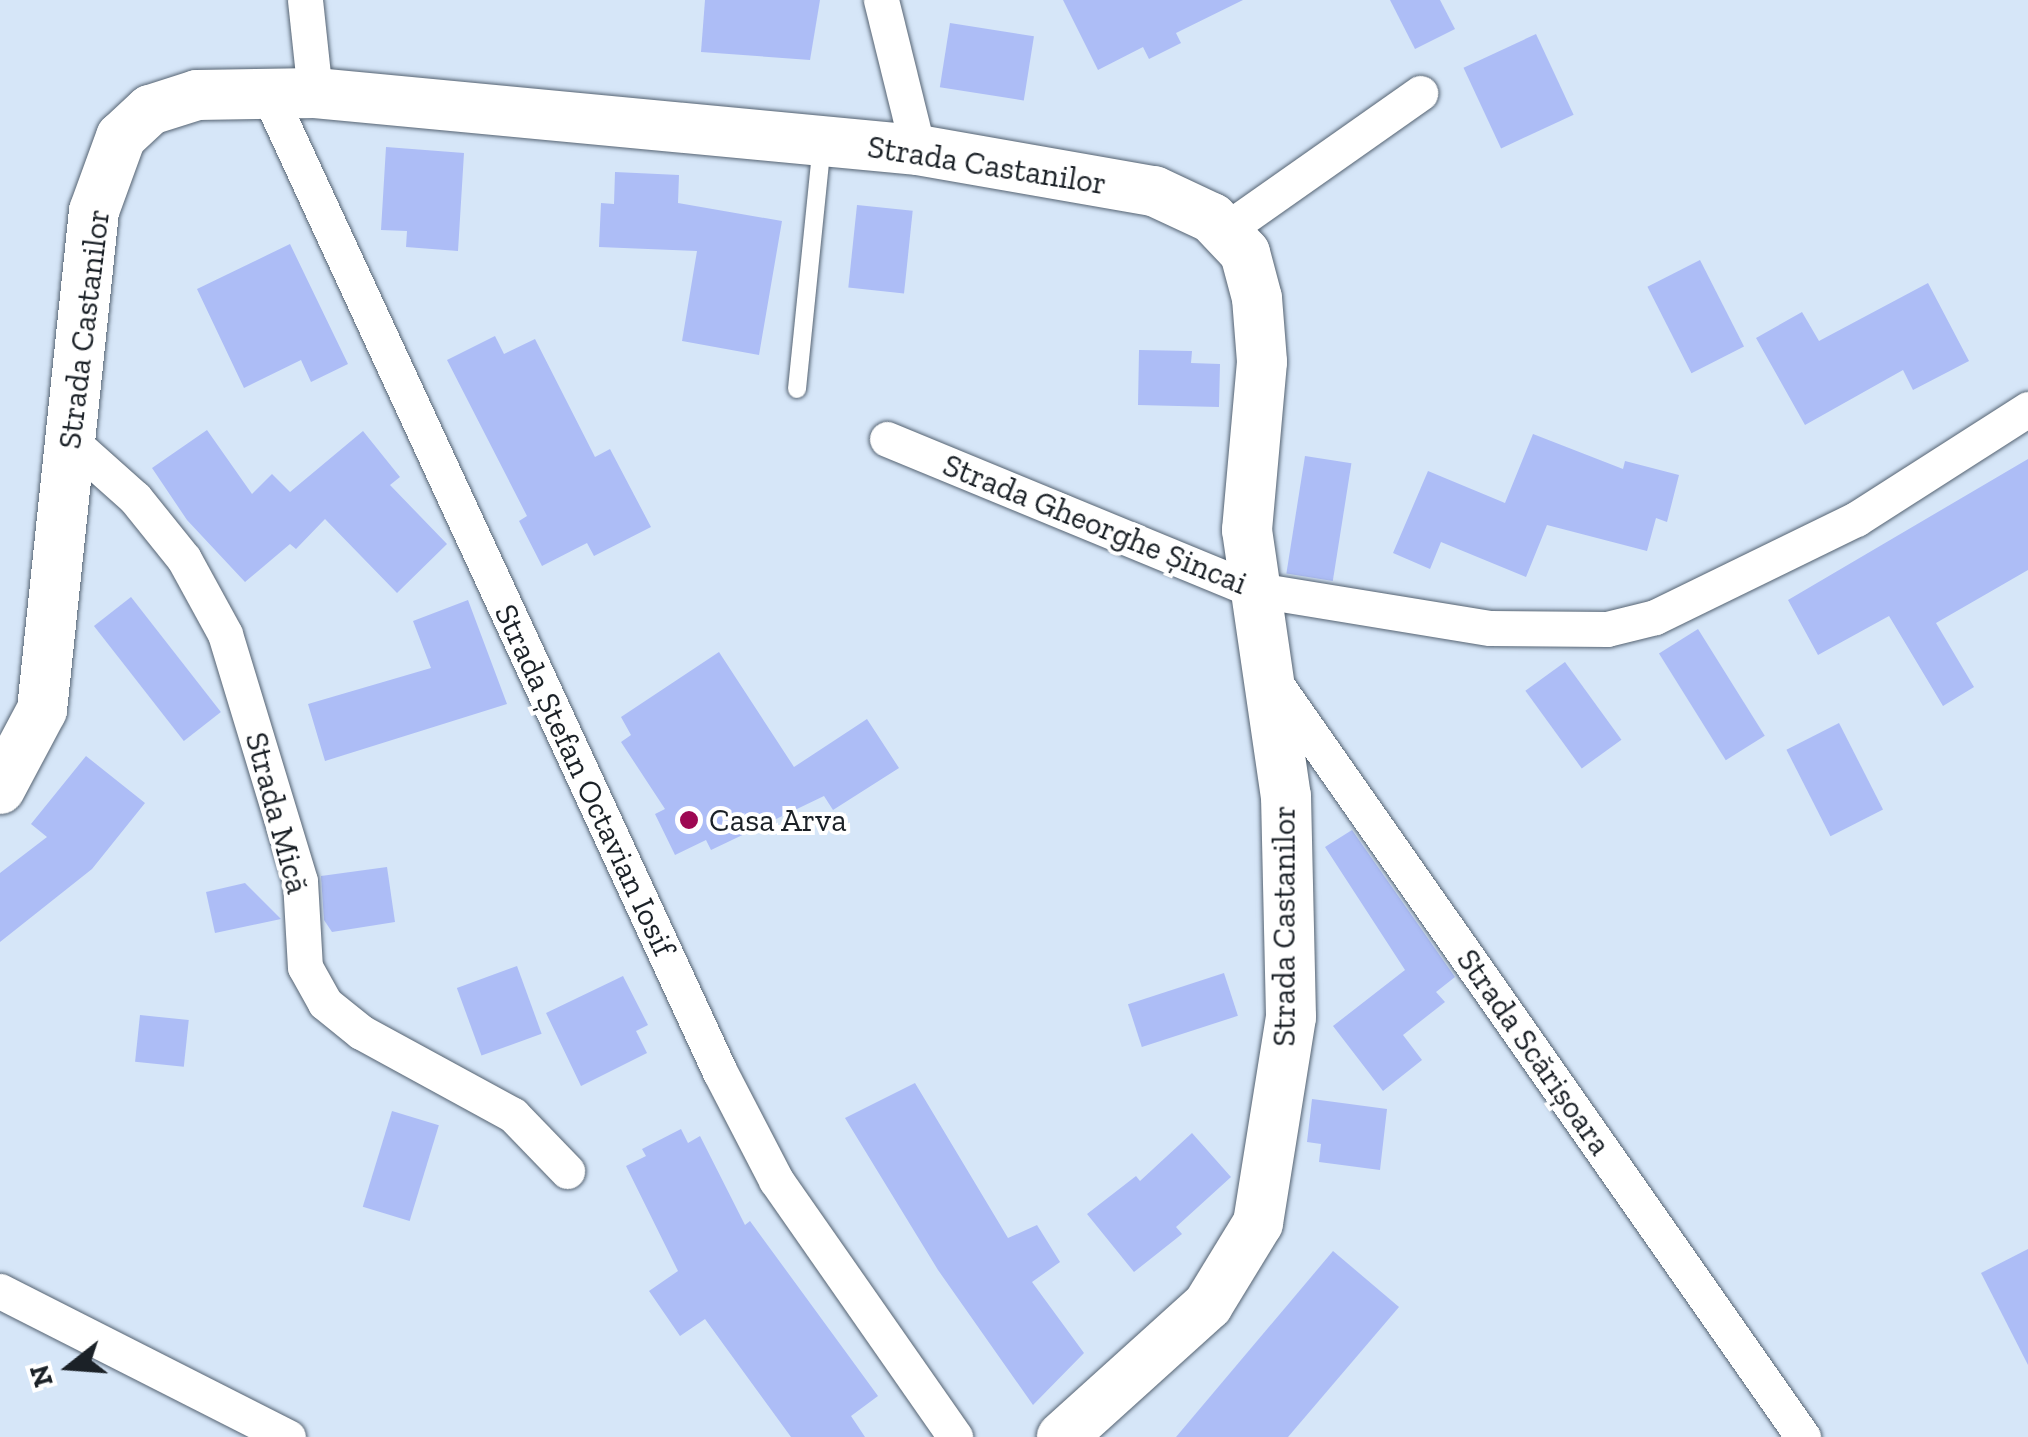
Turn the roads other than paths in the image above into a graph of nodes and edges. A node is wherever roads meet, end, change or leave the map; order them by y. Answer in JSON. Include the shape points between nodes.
{"nodes":[{"id":1,"x":305,"y":0,"type":"edge"},
{"id":2,"x":880,"y":0,"type":"edge"},
{"id":3,"x":292,"y":93,"type":"junction"},
{"id":4,"x":1420,"y":93,"type":"dead end"},
{"id":5,"x":822,"y":141,"type":"junction"},
{"id":6,"x":918,"y":150,"type":"junction"},
{"id":7,"x":1224,"y":231,"type":"junction"},
{"id":8,"x":798,"y":389,"type":"dead end"},
{"id":9,"x":2028,"y":409,"type":"edge"},
{"id":10,"x":887,"y":438,"type":"dead end"},
{"id":11,"x":70,"y":440,"type":"junction"},
{"id":12,"x":1251,"y":589,"type":"junction"},
{"id":13,"x":1265,"y":668,"type":"junction"},
{"id":14,"x":0,"y":789,"type":"edge"},
{"id":15,"x":567,"y":1171,"type":"dead end"},
{"id":16,"x":0,"y":1292,"type":"edge"},
{"id":17,"x":288,"y":1437,"type":"edge"},
{"id":18,"x":954,"y":1437,"type":"edge"},
{"id":19,"x":1062,"y":1437,"type":"edge"},
{"id":20,"x":1803,"y":1437,"type":"edge"}],
"edges":[{"from":1,"to":3,"type":"street","name":"Strada Ștefan Octavian Iosif"},
{"from":2,"to":6,"type":"street"},
{"from":3,"to":5,"type":"street","name":"Strada Castanilor"},
{"from":3,"to":11,"type":"street","name":"Strada Castanilor","via":[[197,96],[150,110],[121,137],[94,211]]},
{"from":3,"to":18,"type":"street","name":"Strada Ștefan Octavian Iosif","via":[[720,1072],[776,1180]]},
{"from":4,"to":7,"type":"street"},
{"from":5,"to":6,"type":"street","name":"Strada Castanilor"},
{"from":5,"to":8,"type":"lane"},
{"from":6,"to":7,"type":"street","name":"Strada Castanilor","via":[[1154,191]]},
{"from":7,"to":12,"type":"street","name":"Strada Castanilor","via":[[1245,254],[1261,346],[1247,530]]},
{"from":9,"to":12,"type":"street","name":"Strada Gheorghe Șincai","via":[[1856,519],[1655,617],[1607,628],[1490,628]]},
{"from":10,"to":12,"type":"street","name":"Strada Gheorghe Șincai"},
{"from":11,"to":14,"type":"street","name":"Strada Castanilor","via":[[42,710]]},
{"from":11,"to":15,"type":"street","name":"Strada Mică","via":[[135,498],[184,559],[225,634],[300,881],[305,967],[325,1003],[361,1032],[513,1115]]},
{"from":12,"to":13,"type":"street","name":"Strada Castanilor"},
{"from":13,"to":19,"type":"street","name":"Strada Castanilor","via":[[1286,796],[1291,1018],[1258,1223],[1208,1305]]},
{"from":13,"to":20,"type":"street","name":"Strada Scărișoara"},
{"from":16,"to":17,"type":"street"}]}
